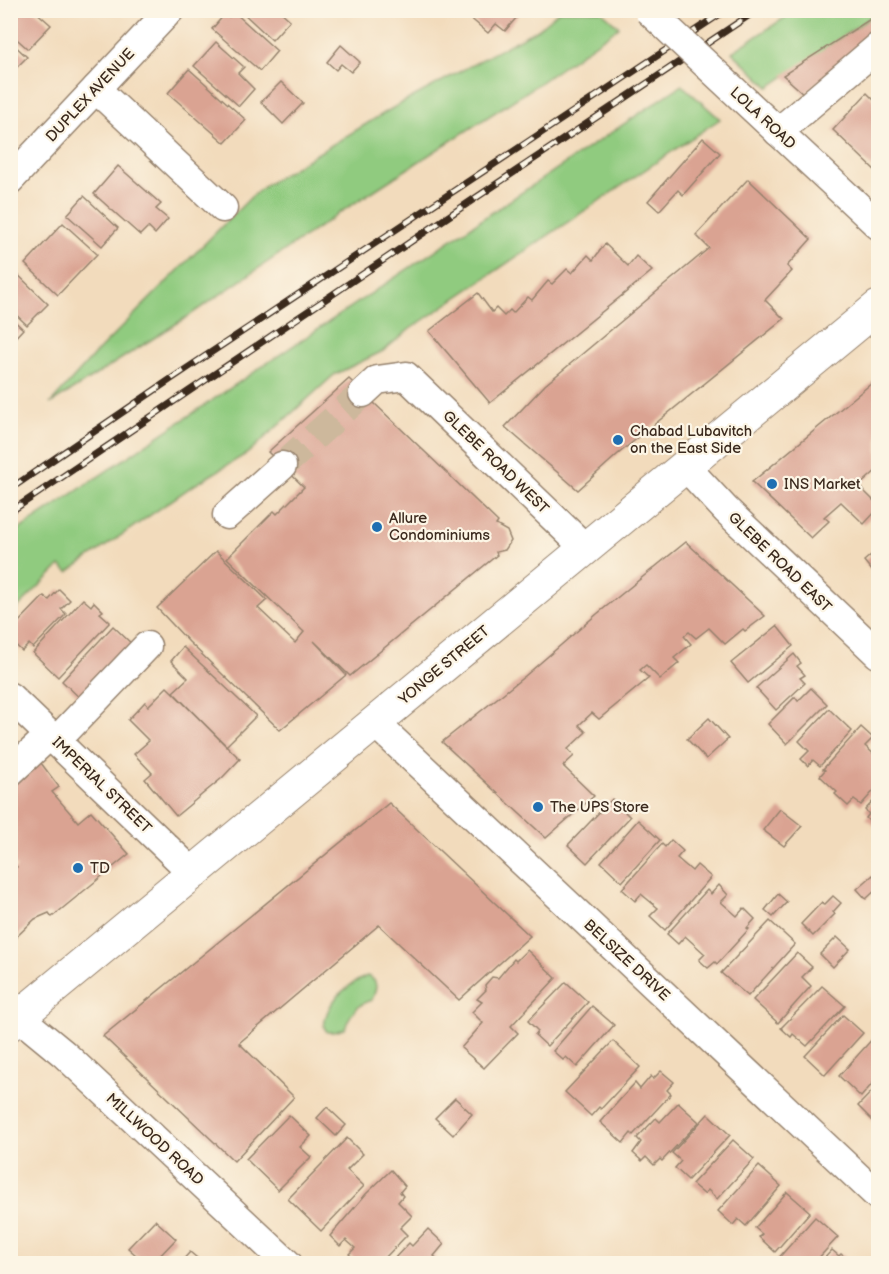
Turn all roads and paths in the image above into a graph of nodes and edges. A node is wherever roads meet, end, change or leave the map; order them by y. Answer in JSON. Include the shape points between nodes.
{"nodes":[{"id":1,"x":170,"y":10,"type":"edge"},
{"id":2,"x":648,"y":10,"type":"edge"},
{"id":3,"x":879,"y":47,"type":"edge"},
{"id":4,"x":96,"y":89,"type":"junction"},
{"id":5,"x":778,"y":132,"type":"junction"},
{"id":6,"x":10,"y":180,"type":"edge"},
{"id":7,"x":223,"y":207,"type":"dead end"},
{"id":8,"x":879,"y":225,"type":"edge"},
{"id":9,"x":879,"y":307,"type":"edge"},
{"id":10,"x":363,"y":393,"type":"tunnel mouth"},
{"id":11,"x":282,"y":466,"type":"tunnel mouth"},
{"id":12,"x":685,"y":466,"type":"junction"},
{"id":13,"x":227,"y":515,"type":"dead end"},
{"id":14,"x":585,"y":548,"type":"junction"},
{"id":15,"x":147,"y":646,"type":"dead end"},
{"id":16,"x":879,"y":654,"type":"edge"},
{"id":17,"x":10,"y":697,"type":"edge"},
{"id":18,"x":375,"y":723,"type":"junction"},
{"id":19,"x":53,"y":738,"type":"junction"},
{"id":20,"x":10,"y":772,"type":"edge"},
{"id":21,"x":192,"y":872,"type":"junction"},
{"id":22,"x":15,"y":1020,"type":"edge"},
{"id":23,"x":879,"y":1196,"type":"edge"},
{"id":24,"x":288,"y":1263,"type":"edge"}],
"edges":[{"from":1,"to":4,"type":"street","name":"DUPLEX AVENUE"},
{"from":2,"to":5,"type":"street","name":"LOLA ROAD","bridge":true},
{"from":3,"to":5,"type":"street"},
{"from":4,"to":6,"type":"street","name":"DUPLEX AVENUE"},
{"from":4,"to":7,"type":"street"},
{"from":5,"to":8,"type":"street","name":"LOLA ROAD"},
{"from":9,"to":12,"type":"main road","name":"YONGE STREET"},
{"from":10,"to":14,"type":"street","name":"GLEBE ROAD WEST","via":[[377,380],[406,376]]},
{"from":11,"to":13,"type":"street"},
{"from":12,"to":14,"type":"main road","name":"YONGE STREET"},
{"from":12,"to":16,"type":"street","name":"GLEBE ROAD EAST","via":[[726,510]]},
{"from":14,"to":18,"type":"main road","name":"YONGE STREET"},
{"from":15,"to":19,"type":"street"},
{"from":17,"to":19,"type":"street","name":"IMPERIAL STREET"},
{"from":18,"to":21,"type":"main road","name":"YONGE STREET"},
{"from":18,"to":23,"type":"street","name":"BELSIZE DRIVE"},
{"from":19,"to":20,"type":"street"},
{"from":19,"to":21,"type":"street","name":"IMPERIAL STREET"},
{"from":21,"to":22,"type":"main road","name":"YONGE STREET"},
{"from":22,"to":24,"type":"street","name":"MILLWOOD ROAD","via":[[64,1054]]}]}
